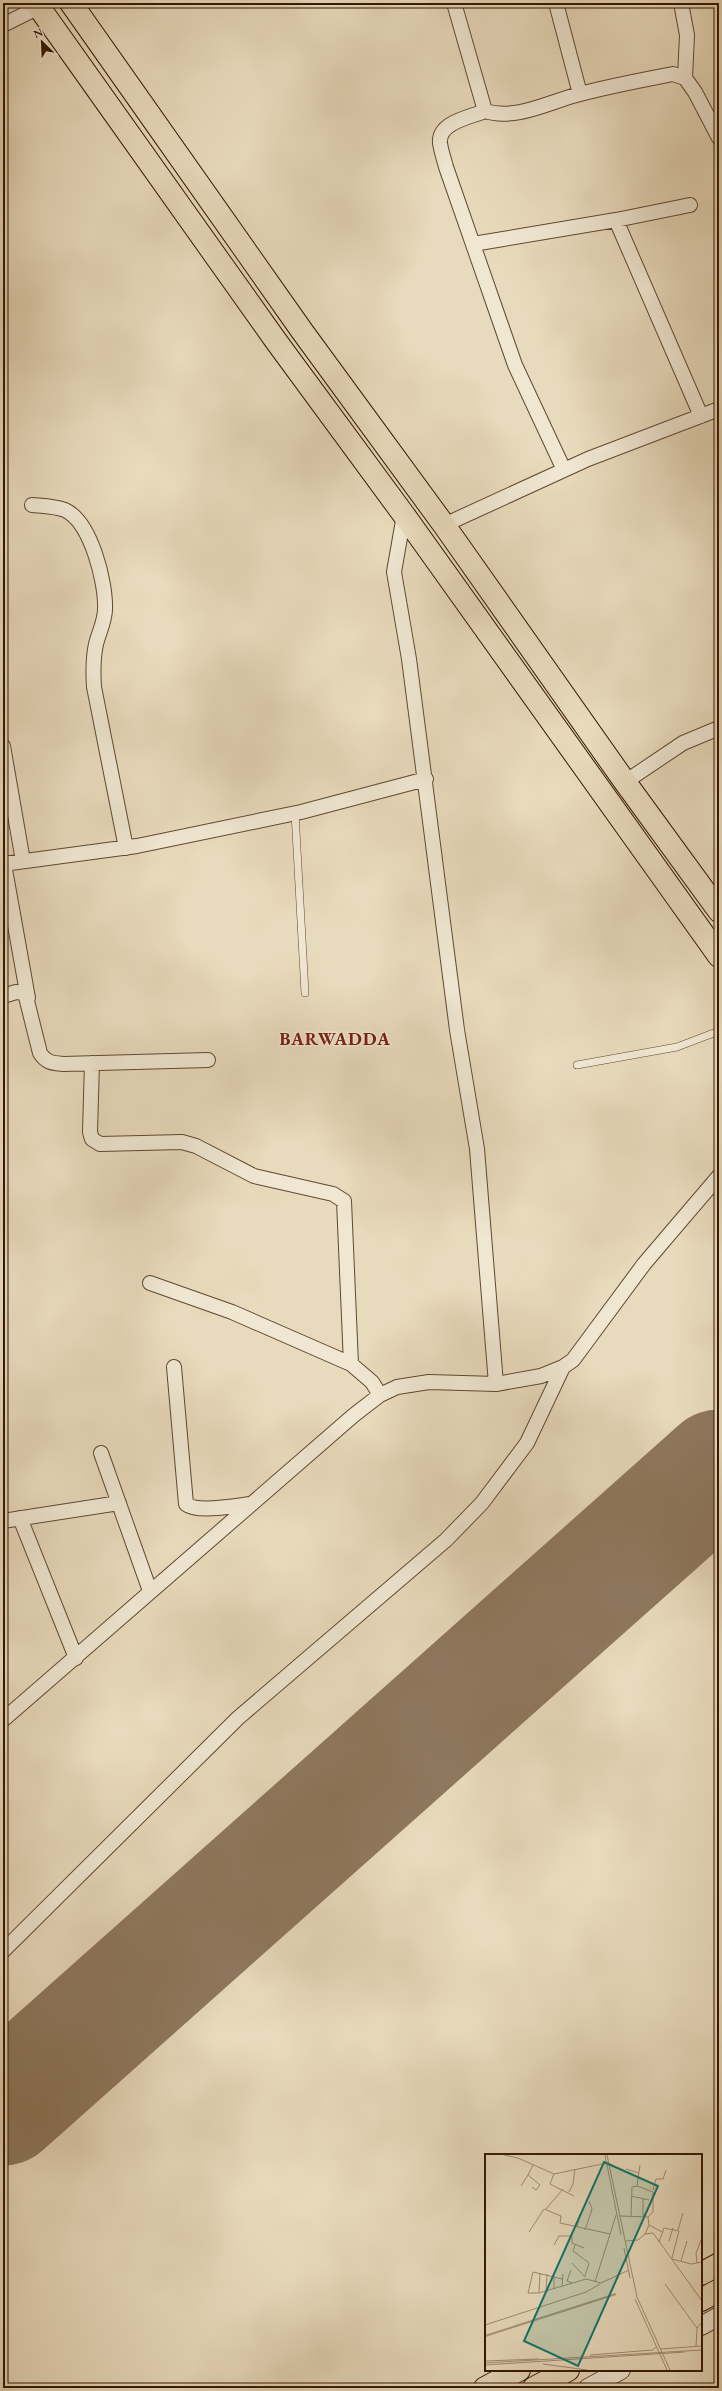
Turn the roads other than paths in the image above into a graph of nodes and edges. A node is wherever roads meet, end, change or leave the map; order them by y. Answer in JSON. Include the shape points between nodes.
{"nodes":[{"id":1,"x":71,"y":3,"type":"edge"},
{"id":2,"x":454,"y":3,"type":"edge"},
{"id":3,"x":556,"y":3,"type":"edge"},
{"id":4,"x":681,"y":3,"type":"edge"},
{"id":5,"x":37,"y":5,"type":"edge"},
{"id":6,"x":3,"y":25,"type":"edge"},
{"id":7,"x":685,"y":78,"type":"junction"},
{"id":8,"x":580,"y":94,"type":"junction"},
{"id":9,"x":485,"y":111,"type":"junction"},
{"id":10,"x":719,"y":138,"type":"edge"},
{"id":11,"x":690,"y":205,"type":"dead end"},
{"id":12,"x":616,"y":220,"type":"junction"},
{"id":13,"x":473,"y":244,"type":"junction"},
{"id":14,"x":719,"y":409,"type":"edge"},
{"id":15,"x":701,"y":416,"type":"junction"},
{"id":16,"x":564,"y":470,"type":"junction"},
{"id":17,"x":32,"y":504,"type":"dead end"},
{"id":18,"x":404,"y":515,"type":"junction"},
{"id":19,"x":444,"y":525,"type":"junction"},
{"id":20,"x":719,"y":728,"type":"edge"},
{"id":21,"x":3,"y":746,"type":"edge"},
{"id":22,"x":426,"y":779,"type":"junction"},
{"id":23,"x":625,"y":782,"type":"junction"},
{"id":24,"x":295,"y":813,"type":"junction"},
{"id":25,"x":126,"y":848,"type":"junction"},
{"id":26,"x":23,"y":860,"type":"junction"},
{"id":27,"x":4,"y":864,"type":"edge"},
{"id":28,"x":719,"y":911,"type":"edge"},
{"id":29,"x":719,"y":956,"type":"edge"},
{"id":30,"x":305,"y":993,"type":"dead end"},
{"id":31,"x":3,"y":996,"type":"edge"},
{"id":32,"x":28,"y":998,"type":"junction"},
{"id":33,"x":719,"y":1031,"type":"edge"},
{"id":34,"x":208,"y":1060,"type":"dead end"},
{"id":35,"x":92,"y":1063,"type":"junction"},
{"id":36,"x":577,"y":1065,"type":"dead end"},
{"id":37,"x":719,"y":1176,"type":"edge"},
{"id":38,"x":150,"y":1283,"type":"dead end"},
{"id":39,"x":351,"y":1364,"type":"junction"},
{"id":40,"x":174,"y":1367,"type":"dead end"},
{"id":41,"x":563,"y":1367,"type":"junction"},
{"id":42,"x":496,"y":1384,"type":"junction"},
{"id":43,"x":380,"y":1394,"type":"junction"},
{"id":44,"x":101,"y":1453,"type":"dead end"},
{"id":45,"x":119,"y":1504,"type":"junction"},
{"id":46,"x":250,"y":1504,"type":"junction"},
{"id":47,"x":20,"y":1518,"type":"junction"},
{"id":48,"x":3,"y":1521,"type":"edge"},
{"id":49,"x":150,"y":1591,"type":"junction"},
{"id":50,"x":76,"y":1658,"type":"junction"},
{"id":51,"x":3,"y":1720,"type":"edge"},
{"id":52,"x":3,"y":1951,"type":"edge"},
{"id":53,"x":719,"y":2264,"type":"edge"},
{"id":54,"x":702,"y":2273,"type":"edge"},
{"id":55,"x":719,"y":2290,"type":"edge"},
{"id":56,"x":702,"y":2299,"type":"edge"},
{"id":57,"x":719,"y":2316,"type":"edge"},
{"id":58,"x":702,"y":2325,"type":"edge"},
{"id":59,"x":517,"y":2371,"type":"edge"},
{"id":60,"x":566,"y":2371,"type":"edge"},
{"id":61,"x":619,"y":2371,"type":"edge"},
{"id":62,"x":485,"y":2388,"type":"edge"},
{"id":63,"x":534,"y":2388,"type":"edge"},
{"id":64,"x":588,"y":2388,"type":"edge"}],
"edges":[{"from":1,"to":19,"type":"main road","via":[[302,331]]},
{"from":2,"to":9,"type":"street"},
{"from":3,"to":8,"type":"street"},
{"from":4,"to":7,"type":"street","via":[[687,35]]},
{"from":5,"to":6,"type":"street"},
{"from":5,"to":18,"type":"main road","via":[[276,341]]},
{"from":7,"to":8,"type":"street","via":[[673,74]]},
{"from":7,"to":10,"type":"street"},
{"from":8,"to":9,"type":"street","via":[[523,112],[494,114]]},
{"from":9,"to":13,"type":"street","via":[[450,125],[444,129],[440,141],[446,167]]},
{"from":11,"to":12,"type":"street"},
{"from":12,"to":13,"type":"street"},
{"from":12,"to":15,"type":"street"},
{"from":13,"to":16,"type":"street","via":[[515,365]]},
{"from":14,"to":15,"type":"street"},
{"from":15,"to":16,"type":"street"},
{"from":16,"to":19,"type":"street"},
{"from":17,"to":25,"type":"street","via":[[52,506],[66,511],[78,520],[95,553],[101,574],[106,609],[93,665],[94,687]]},
{"from":18,"to":22,"type":"street","via":[[394,572]]},
{"from":18,"to":29,"type":"main road"},
{"from":19,"to":23,"type":"main road"},
{"from":20,"to":23,"type":"street","via":[[683,743]]},
{"from":21,"to":26,"type":"street"},
{"from":22,"to":24,"type":"street"},
{"from":22,"to":42,"type":"street","via":[[457,1030],[477,1149]]},
{"from":23,"to":28,"type":"main road"},
{"from":24,"to":25,"type":"street"},
{"from":24,"to":30,"type":"lane"},
{"from":25,"to":26,"type":"street"},
{"from":26,"to":27,"type":"street"},
{"from":27,"to":32,"type":"street"},
{"from":31,"to":32,"type":"street","via":[[16,992],[25,993]]},
{"from":32,"to":35,"type":"street","via":[[40,1053],[44,1060],[63,1064]]},
{"from":33,"to":36,"type":"lane","via":[[677,1047]]},
{"from":34,"to":35,"type":"street"},
{"from":35,"to":39,"type":"street","via":[[90,1132],[92,1139],[100,1144],[182,1142],[196,1146],[254,1176],[333,1194],[344,1201]]},
{"from":37,"to":41,"type":"street","via":[[644,1264],[573,1360]]},
{"from":38,"to":39,"type":"street","via":[[232,1312]]},
{"from":39,"to":43,"type":"street","via":[[367,1377]]},
{"from":40,"to":46,"type":"street","via":[[186,1504],[201,1508]]},
{"from":41,"to":42,"type":"street","via":[[541,1376]]},
{"from":41,"to":52,"type":"street","via":[[527,1443],[482,1503],[446,1540],[238,1718]]},
{"from":42,"to":43,"type":"street","via":[[429,1382],[397,1387]]},
{"from":43,"to":46,"type":"street"},
{"from":44,"to":45,"type":"street"},
{"from":45,"to":47,"type":"street"},
{"from":45,"to":49,"type":"street"},
{"from":46,"to":49,"type":"street"},
{"from":47,"to":48,"type":"street"},
{"from":47,"to":50,"type":"street"},
{"from":49,"to":50,"type":"street"},
{"from":50,"to":51,"type":"street"},
{"from":53,"to":54,"type":"main road"},
{"from":55,"to":56,"type":"main road"},
{"from":57,"to":58,"type":"street"},
{"from":59,"to":62,"type":"main road"},
{"from":60,"to":63,"type":"main road"},
{"from":61,"to":64,"type":"street"}]}
